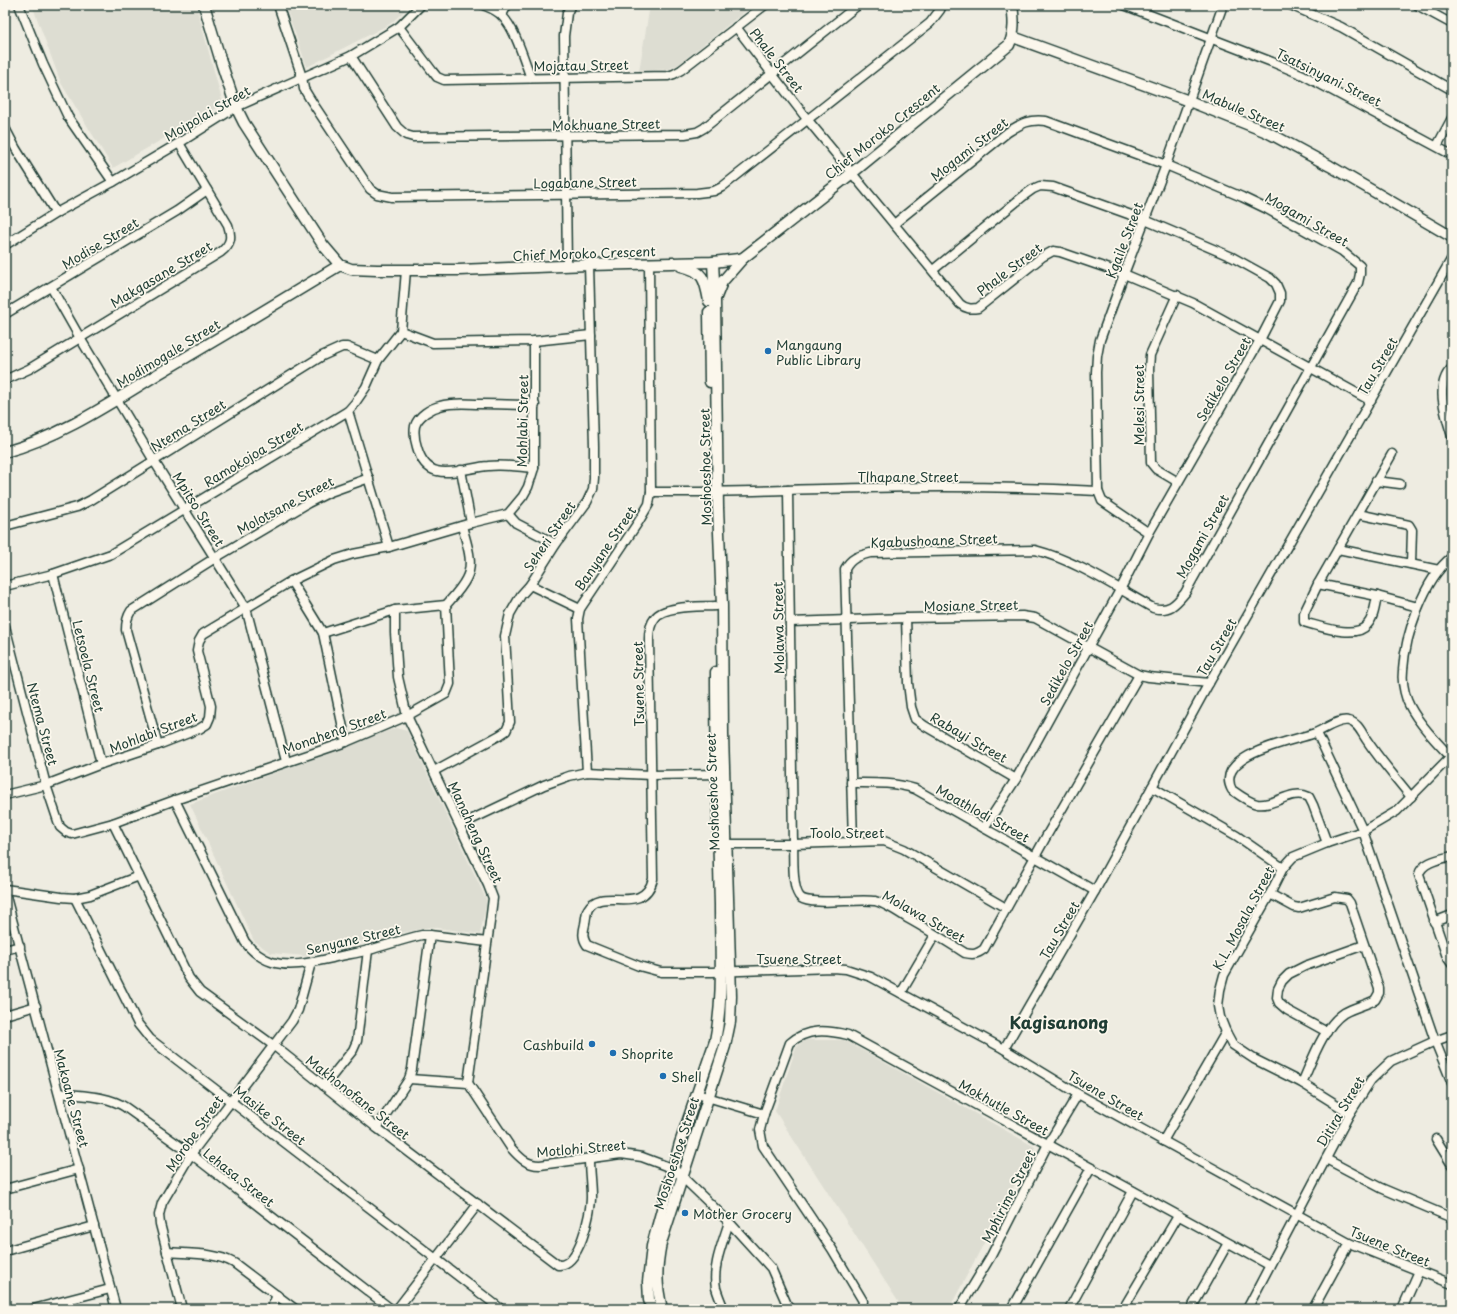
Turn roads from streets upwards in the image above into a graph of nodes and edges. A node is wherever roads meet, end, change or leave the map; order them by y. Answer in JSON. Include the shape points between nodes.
{"nodes":[{"id":1,"x":19,"y":5,"type":"edge"},
{"id":2,"x":204,"y":5,"type":"edge"},
{"id":3,"x":278,"y":5,"type":"edge"},
{"id":4,"x":421,"y":5,"type":"edge"},
{"id":5,"x":483,"y":5,"type":"edge"},
{"id":6,"x":507,"y":5,"type":"edge"},
{"id":7,"x":571,"y":5,"type":"edge"},
{"id":8,"x":765,"y":5,"type":"edge"},
{"id":9,"x":858,"y":5,"type":"edge"},
{"id":10,"x":942,"y":5,"type":"edge"},
{"id":11,"x":1012,"y":5,"type":"edge"},
{"id":12,"x":1124,"y":5,"type":"edge"},
{"id":13,"x":1223,"y":5,"type":"edge"},
{"id":14,"x":1290,"y":5,"type":"edge"},
{"id":15,"x":1417,"y":5,"type":"edge"},
{"id":16,"x":502,"y":15,"type":"junction"},
{"id":17,"x":1452,"y":24,"type":"edge"},
{"id":18,"x":399,"y":27,"type":"junction"},
{"id":19,"x":736,"y":27,"type":"junction"},
{"id":20,"x":1013,"y":37,"type":"junction"},
{"id":21,"x":1210,"y":39,"type":"junction"},
{"id":22,"x":351,"y":56,"type":"junction"},
{"id":23,"x":772,"y":73,"type":"junction"},
{"id":24,"x":302,"y":77,"type":"junction"},
{"id":25,"x":564,"y":77,"type":"junction"},
{"id":26,"x":531,"y":78,"type":"junction"},
{"id":27,"x":1452,"y":90,"type":"edge"},
{"id":28,"x":1189,"y":101,"type":"junction"},
{"id":29,"x":236,"y":107,"type":"junction"},
{"id":30,"x":1452,"y":118,"type":"edge"},
{"id":31,"x":807,"y":119,"type":"junction"},
{"id":32,"x":5,"y":128,"type":"edge"},
{"id":33,"x":566,"y":136,"type":"junction"},
{"id":34,"x":180,"y":143,"type":"junction"},
{"id":35,"x":1436,"y":146,"type":"junction"},
{"id":36,"x":1452,"y":155,"type":"edge"},
{"id":37,"x":1166,"y":165,"type":"junction"},
{"id":38,"x":852,"y":173,"type":"junction"},
{"id":39,"x":113,"y":182,"type":"junction"},
{"id":40,"x":207,"y":190,"type":"junction"},
{"id":41,"x":566,"y":195,"type":"junction"},
{"id":42,"x":56,"y":213,"type":"junction"},
{"id":43,"x":1145,"y":220,"type":"junction"},
{"id":44,"x":894,"y":224,"type":"junction"},
{"id":45,"x":1452,"y":237,"type":"edge"},
{"id":46,"x":5,"y":245,"type":"edge"},
{"id":47,"x":743,"y":258,"type":"junction"},
{"id":48,"x":1452,"y":258,"type":"edge"},
{"id":49,"x":711,"y":262,"type":"junction"},
{"id":50,"x":670,"y":263,"type":"junction"},
{"id":51,"x":649,"y":264,"type":"junction"},
{"id":52,"x":589,"y":265,"type":"junction"},
{"id":53,"x":340,"y":266,"type":"junction"},
{"id":54,"x":567,"y":266,"type":"junction"},
{"id":55,"x":406,"y":270,"type":"junction"},
{"id":56,"x":933,"y":270,"type":"junction"},
{"id":57,"x":1124,"y":274,"type":"junction"},
{"id":58,"x":51,"y":286,"type":"junction"},
{"id":59,"x":1177,"y":295,"type":"junction"},
{"id":60,"x":712,"y":301,"type":"junction"},
{"id":61,"x":5,"y":314,"type":"edge"},
{"id":62,"x":401,"y":331,"type":"junction"},
{"id":63,"x":591,"y":335,"type":"junction"},
{"id":64,"x":80,"y":338,"type":"junction"},
{"id":65,"x":1260,"y":340,"type":"junction"},
{"id":66,"x":534,"y":341,"type":"junction"},
{"id":67,"x":378,"y":360,"type":"junction"},
{"id":68,"x":1310,"y":367,"type":"junction"},
{"id":69,"x":1452,"y":368,"type":"edge"},
{"id":70,"x":5,"y":380,"type":"edge"},
{"id":71,"x":117,"y":399,"type":"junction"},
{"id":72,"x":1371,"y":401,"type":"junction"},
{"id":73,"x":535,"y":405,"type":"junction"},
{"id":74,"x":348,"y":411,"type":"junction"},
{"id":75,"x":1452,"y":436,"type":"edge"},
{"id":76,"x":5,"y":452,"type":"edge"},
{"id":77,"x":1392,"y":454,"type":"dead end"},
{"id":78,"x":154,"y":461,"type":"junction"},
{"id":79,"x":534,"y":468,"type":"junction"},
{"id":80,"x":461,"y":470,"type":"junction"},
{"id":81,"x":369,"y":478,"type":"junction"},
{"id":82,"x":1376,"y":481,"type":"junction"},
{"id":83,"x":1178,"y":482,"type":"junction"},
{"id":84,"x":1400,"y":484,"type":"dead end"},
{"id":85,"x":788,"y":490,"type":"junction"},
{"id":86,"x":1098,"y":491,"type":"junction"},
{"id":87,"x":651,"y":492,"type":"junction"},
{"id":88,"x":715,"y":493,"type":"junction"},
{"id":89,"x":184,"y":510,"type":"junction"},
{"id":90,"x":508,"y":514,"type":"junction"},
{"id":91,"x":1358,"y":514,"type":"junction"},
{"id":92,"x":471,"y":523,"type":"junction"},
{"id":93,"x":5,"y":526,"type":"edge"},
{"id":94,"x":462,"y":526,"type":"junction"},
{"id":95,"x":1149,"y":533,"type":"junction"},
{"id":96,"x":556,"y":544,"type":"junction"},
{"id":97,"x":388,"y":548,"type":"junction"},
{"id":98,"x":1338,"y":549,"type":"junction"},
{"id":99,"x":1452,"y":557,"type":"edge"},
{"id":100,"x":215,"y":558,"type":"junction"},
{"id":101,"x":1411,"y":564,"type":"junction"},
{"id":102,"x":1439,"y":570,"type":"junction"},
{"id":103,"x":53,"y":574,"type":"junction"},
{"id":104,"x":291,"y":581,"type":"junction"},
{"id":105,"x":1318,"y":584,"type":"junction"},
{"id":106,"x":530,"y":585,"type":"junction"},
{"id":107,"x":5,"y":586,"type":"edge"},
{"id":108,"x":1120,"y":590,"type":"junction"},
{"id":109,"x":1377,"y":596,"type":"junction"},
{"id":110,"x":446,"y":605,"type":"junction"},
{"id":111,"x":715,"y":606,"type":"junction"},
{"id":112,"x":1418,"y":607,"type":"junction"},
{"id":113,"x":246,"y":608,"type":"junction"},
{"id":114,"x":580,"y":608,"type":"junction"},
{"id":115,"x":1168,"y":608,"type":"joint"},
{"id":116,"x":395,"y":610,"type":"junction"},
{"id":117,"x":906,"y":618,"type":"junction"},
{"id":118,"x":847,"y":621,"type":"junction"},
{"id":119,"x":790,"y":622,"type":"junction"},
{"id":120,"x":5,"y":626,"type":"edge"},
{"id":121,"x":323,"y":633,"type":"junction"},
{"id":122,"x":1088,"y":647,"type":"junction"},
{"id":123,"x":1139,"y":675,"type":"junction"},
{"id":124,"x":1209,"y":683,"type":"junction"},
{"id":125,"x":407,"y":716,"type":"junction"},
{"id":126,"x":1317,"y":733,"type":"junction"},
{"id":127,"x":346,"y":742,"type":"junction"},
{"id":128,"x":158,"y":745,"type":"junction"},
{"id":129,"x":1451,"y":757,"type":"edge"},
{"id":130,"x":286,"y":761,"type":"junction"},
{"id":131,"x":101,"y":764,"type":"junction"},
{"id":132,"x":434,"y":771,"type":"junction"},
{"id":133,"x":587,"y":772,"type":"junction"},
{"id":134,"x":721,"y":774,"type":"junction"},
{"id":135,"x":651,"y":775,"type":"junction"},
{"id":136,"x":1016,"y":778,"type":"junction"},
{"id":137,"x":851,"y":783,"type":"junction"},
{"id":138,"x":46,"y":785,"type":"junction"},
{"id":139,"x":1152,"y":788,"type":"junction"},
{"id":140,"x":5,"y":795,"type":"edge"},
{"id":141,"x":1411,"y":797,"type":"junction"},
{"id":142,"x":175,"y":800,"type":"junction"},
{"id":143,"x":113,"y":823,"type":"junction"},
{"id":144,"x":460,"y":825,"type":"junction"},
{"id":145,"x":60,"y":827,"type":"joint"},
{"id":146,"x":984,"y":828,"type":"junction"},
{"id":147,"x":1363,"y":831,"type":"junction"},
{"id":148,"x":853,"y":841,"type":"junction"},
{"id":149,"x":1327,"y":843,"type":"junction"},
{"id":150,"x":723,"y":844,"type":"junction"},
{"id":151,"x":793,"y":844,"type":"junction"},
{"id":152,"x":1036,"y":856,"type":"junction"},
{"id":153,"x":1452,"y":856,"type":"edge"},
{"id":154,"x":1283,"y":868,"type":"junction"},
{"id":155,"x":139,"y":876,"type":"junction"},
{"id":156,"x":5,"y":889,"type":"edge"},
{"id":157,"x":1095,"y":891,"type":"junction"},
{"id":158,"x":5,"y":892,"type":"edge"},
{"id":159,"x":1270,"y":894,"type":"junction"},
{"id":160,"x":75,"y":898,"type":"junction"},
{"id":161,"x":1006,"y":908,"type":"junction"},
{"id":162,"x":1452,"y":915,"type":"edge"},
{"id":163,"x":1434,"y":922,"type":"junction"},
{"id":164,"x":430,"y":935,"type":"junction"},
{"id":165,"x":936,"y":935,"type":"junction"},
{"id":166,"x":487,"y":942,"type":"junction"},
{"id":167,"x":1364,"y":945,"type":"junction"},
{"id":168,"x":20,"y":946,"type":"junction"},
{"id":169,"x":5,"y":950,"type":"edge"},
{"id":170,"x":368,"y":950,"type":"junction"},
{"id":171,"x":311,"y":963,"type":"junction"},
{"id":172,"x":1452,"y":964,"type":"edge"},
{"id":173,"x":731,"y":970,"type":"junction"},
{"id":174,"x":721,"y":971,"type":"junction"},
{"id":175,"x":901,"y":993,"type":"junction"},
{"id":176,"x":36,"y":1006,"type":"junction"},
{"id":177,"x":5,"y":1015,"type":"edge"},
{"id":178,"x":1226,"y":1032,"type":"junction"},
{"id":179,"x":1326,"y":1032,"type":"junction"},
{"id":180,"x":1452,"y":1035,"type":"edge"},
{"id":181,"x":1435,"y":1041,"type":"junction"},
{"id":182,"x":273,"y":1045,"type":"junction"},
{"id":183,"x":1004,"y":1049,"type":"junction"},
{"id":184,"x":409,"y":1079,"type":"junction"},
{"id":185,"x":468,"y":1083,"type":"junction"},
{"id":186,"x":1302,"y":1083,"type":"junction"},
{"id":187,"x":1452,"y":1083,"type":"edge"},
{"id":188,"x":324,"y":1086,"type":"junction"},
{"id":189,"x":59,"y":1094,"type":"junction"},
{"id":190,"x":697,"y":1094,"type":"junction"},
{"id":191,"x":1078,"y":1094,"type":"junction"},
{"id":192,"x":707,"y":1097,"type":"junction"},
{"id":193,"x":232,"y":1101,"type":"junction"},
{"id":194,"x":1350,"y":1112,"type":"junction"},
{"id":195,"x":764,"y":1114,"type":"junction"},
{"id":196,"x":377,"y":1128,"type":"junction"},
{"id":197,"x":1436,"y":1139,"type":"dead end"},
{"id":198,"x":1163,"y":1142,"type":"junction"},
{"id":199,"x":1048,"y":1144,"type":"junction"},
{"id":200,"x":190,"y":1154,"type":"junction"},
{"id":201,"x":1326,"y":1158,"type":"junction"},
{"id":202,"x":589,"y":1159,"type":"junction"},
{"id":203,"x":1452,"y":1165,"type":"edge"},
{"id":204,"x":1091,"y":1168,"type":"junction"},
{"id":205,"x":79,"y":1169,"type":"junction"},
{"id":206,"x":674,"y":1169,"type":"junction"},
{"id":207,"x":682,"y":1176,"type":"junction"},
{"id":208,"x":5,"y":1189,"type":"edge"},
{"id":209,"x":1133,"y":1191,"type":"junction"},
{"id":210,"x":478,"y":1204,"type":"junction"},
{"id":211,"x":1296,"y":1215,"type":"junction"},
{"id":212,"x":1178,"y":1216,"type":"junction"},
{"id":213,"x":1452,"y":1218,"type":"edge"},
{"id":214,"x":729,"y":1222,"type":"junction"},
{"id":215,"x":94,"y":1226,"type":"junction"},
{"id":216,"x":1228,"y":1243,"type":"junction"},
{"id":217,"x":1349,"y":1243,"type":"junction"},
{"id":218,"x":5,"y":1251,"type":"edge"},
{"id":219,"x":167,"y":1252,"type":"junction"},
{"id":220,"x":436,"y":1258,"type":"junction"},
{"id":221,"x":1269,"y":1265,"type":"junction"},
{"id":222,"x":1419,"y":1271,"type":"junction"},
{"id":223,"x":1452,"y":1284,"type":"edge"},
{"id":224,"x":110,"y":1289,"type":"junction"},
{"id":225,"x":277,"y":1295,"type":"junction"},
{"id":226,"x":34,"y":1309,"type":"edge"},
{"id":227,"x":116,"y":1309,"type":"edge"},
{"id":228,"x":182,"y":1309,"type":"edge"},
{"id":229,"x":271,"y":1309,"type":"edge"},
{"id":230,"x":295,"y":1309,"type":"edge"},
{"id":231,"x":391,"y":1309,"type":"edge"},
{"id":232,"x":397,"y":1309,"type":"edge"},
{"id":233,"x":500,"y":1309,"type":"edge"},
{"id":234,"x":652,"y":1309,"type":"edge"},
{"id":235,"x":662,"y":1309,"type":"edge"},
{"id":236,"x":724,"y":1309,"type":"edge"},
{"id":237,"x":789,"y":1309,"type":"edge"},
{"id":238,"x":862,"y":1309,"type":"edge"},
{"id":239,"x":959,"y":1309,"type":"edge"},
{"id":240,"x":1012,"y":1309,"type":"edge"},
{"id":241,"x":1069,"y":1309,"type":"edge"},
{"id":242,"x":1123,"y":1309,"type":"edge"},
{"id":243,"x":1191,"y":1309,"type":"edge"},
{"id":244,"x":1246,"y":1309,"type":"edge"},
{"id":245,"x":1313,"y":1309,"type":"edge"},
{"id":246,"x":1402,"y":1309,"type":"edge"}],
"edges":[{"from":1,"to":39,"type":"street","via":[[68,116]]},
{"from":2,"to":29,"type":"street"},
{"from":3,"to":24,"type":"street","name":"Logabane Street"},
{"from":4,"to":18,"type":"street","name":"Moipolai Street"},
{"from":5,"to":16,"type":"street"},
{"from":6,"to":16,"type":"street"},
{"from":7,"to":25,"type":"street","via":[[564,30]]},
{"from":8,"to":19,"type":"street","name":"Mojatau Street"},
{"from":9,"to":23,"type":"street","name":"Mokhuane Street"},
{"from":10,"to":31,"type":"street","name":"Logabane Street","via":[[930,23]]},
{"from":11,"to":20,"type":"street"},
{"from":12,"to":21,"type":"street","name":"Tsatsinyani Street"},
{"from":13,"to":21,"type":"street","name":"Kgaile Street"},
{"from":14,"to":27,"type":"street","via":[[1341,27]]},
{"from":15,"to":17,"type":"street"},
{"from":16,"to":26,"type":"street","via":[[509,25]]},
{"from":18,"to":22,"type":"street","name":"Moipolai Street"},
{"from":18,"to":26,"type":"street","name":"Mojatau Street","via":[[441,79]]},
{"from":19,"to":23,"type":"street","name":"Phale Street"},
{"from":19,"to":25,"type":"street","name":"Mojatau Street","via":[[681,70],[668,76]]},
{"from":20,"to":28,"type":"street","name":"Mabule Street"},
{"from":20,"to":38,"type":"street","name":"Chief Moroko Crescent","via":[[1000,53]]},
{"from":21,"to":28,"type":"street","name":"Kgaile Street"},
{"from":21,"to":35,"type":"street","name":"Tsatsinyani Street","via":[[1303,75]]},
{"from":22,"to":24,"type":"street","name":"Moipolai Street"},
{"from":22,"to":33,"type":"street","name":"Mokhuane Street","via":[[395,124],[406,135],[422,138]]},
{"from":23,"to":31,"type":"street","name":"Phale Street"},
{"from":23,"to":33,"type":"street","name":"Mokhuane Street","via":[[697,132]]},
{"from":24,"to":29,"type":"street","name":"Moipolai Street"},
{"from":24,"to":41,"type":"street","name":"Logabane Street","via":[[304,89],[310,99],[370,190],[377,194],[392,197]]},
{"from":25,"to":26,"type":"street","name":"Mojatau Street"},
{"from":25,"to":33,"type":"street"},
{"from":28,"to":37,"type":"street","name":"Kgaile Street"},
{"from":28,"to":45,"type":"street","name":"Mabule Street","via":[[1267,132]]},
{"from":29,"to":34,"type":"street","name":"Moipolai Street"},
{"from":29,"to":53,"type":"street","via":[[251,136],[323,245]]},
{"from":30,"to":35,"type":"street"},
{"from":31,"to":38,"type":"street","name":"Phale Street"},
{"from":31,"to":41,"type":"street","name":"Logabane Street","via":[[714,191]]},
{"from":32,"to":42,"type":"street"},
{"from":33,"to":41,"type":"street"},
{"from":34,"to":39,"type":"street","name":"Moipolai Street"},
{"from":34,"to":40,"type":"street","name":"Makgasane Street"},
{"from":35,"to":36,"type":"street","name":"Tsatsinyani Street"},
{"from":37,"to":43,"type":"street","name":"Kgaile Street"},
{"from":37,"to":44,"type":"street","name":"Mogami Street","via":[[1046,121],[1028,121],[1008,132]]},
{"from":37,"to":68,"type":"street","name":"Mogami Street","via":[[1267,209],[1342,251],[1360,266],[1358,283]]},
{"from":38,"to":44,"type":"street","name":"Phale Street"},
{"from":38,"to":47,"type":"street","name":"Chief Moroko Crescent"},
{"from":39,"to":42,"type":"street","name":"Moipolai Street"},
{"from":40,"to":58,"type":"street","name":"Modise Street","via":[[177,211]]},
{"from":40,"to":64,"type":"street","name":"Makgasane Street","via":[[230,230],[228,246]]},
{"from":41,"to":54,"type":"street"},
{"from":42,"to":46,"type":"street","name":"Moipolai Street"},
{"from":43,"to":56,"type":"street","name":"Sedikelo Street","via":[[1066,191],[1040,186],[1033,188]]},
{"from":43,"to":57,"type":"street","name":"Kgaile Street"},
{"from":43,"to":65,"type":"street","name":"Sedikelo Street","via":[[1232,257],[1276,284],[1279,288],[1280,301]]},
{"from":44,"to":56,"type":"street","name":"Phale Street"},
{"from":47,"to":49,"type":"street","name":"Chief Moroko Crescent"},
{"from":47,"to":60,"type":"street","via":[[722,282]]},
{"from":48,"to":72,"type":"street","name":"Tau Street"},
{"from":49,"to":50,"type":"street","name":"Chief Moroko Crescent"},
{"from":49,"to":60,"type":"street","name":"Moshoeshoe Street"},
{"from":50,"to":51,"type":"street","name":"Chief Moroko Crescent"},
{"from":50,"to":60,"type":"street","via":[[692,268],[700,273]]},
{"from":51,"to":52,"type":"street","name":"Chief Moroko Crescent"},
{"from":51,"to":87,"type":"street","name":"Banyane Street"},
{"from":52,"to":54,"type":"street","name":"Chief Moroko Crescent"},
{"from":52,"to":63,"type":"street","name":"Seheri Street"},
{"from":53,"to":55,"type":"street","name":"Chief Moroko Crescent","via":[[351,269]]},
{"from":53,"to":71,"type":"street","name":"Modimogale Street"},
{"from":54,"to":55,"type":"street","name":"Chief Moroko Crescent"},
{"from":55,"to":62,"type":"street"},
{"from":56,"to":57,"type":"street","name":"Phale Street","via":[[960,304],[972,309],[978,308],[1053,251]]},
{"from":57,"to":59,"type":"street","name":"Phale Street"},
{"from":57,"to":86,"type":"street","name":"Kgaile Street","via":[[1100,340],[1097,356]]},
{"from":58,"to":61,"type":"street","name":"Modise Street"},
{"from":58,"to":64,"type":"street","name":"Mpitso Street"},
{"from":59,"to":65,"type":"street","name":"Phale Street"},
{"from":59,"to":83,"type":"street","name":"Melesi Street","via":[[1150,355],[1149,369],[1151,463],[1156,469]]},
{"from":60,"to":88,"type":"street","name":"Moshoeshoe Street"},
{"from":62,"to":66,"type":"street","via":[[433,343]]},
{"from":62,"to":67,"type":"street"},
{"from":63,"to":66,"type":"street"},
{"from":63,"to":96,"type":"street","name":"Seheri Street","via":[[593,489],[587,502]]},
{"from":64,"to":70,"type":"street","name":"Makgasane Street","via":[[29,369]]},
{"from":64,"to":71,"type":"street","name":"Mpitso Street"},
{"from":65,"to":68,"type":"street","name":"Phale Street"},
{"from":65,"to":83,"type":"street","name":"Sedikelo Street"},
{"from":66,"to":73,"type":"street","name":"Mohlabi Street"},
{"from":67,"to":74,"type":"street","name":"Ramokojoa Street","via":[[366,387]]},
{"from":67,"to":78,"type":"street","name":"Ntema Street","via":[[347,347],[322,356]]},
{"from":68,"to":72,"type":"street","name":"Phale Street"},
{"from":68,"to":115,"type":"street","name":"Mogami Street","via":[[1185,593]]},
{"from":69,"to":75,"type":"street","via":[[1445,379],[1442,400]]},
{"from":71,"to":76,"type":"street","name":"Modimogale Street","via":[[51,436]]},
{"from":71,"to":78,"type":"street","name":"Mpitso Street"},
{"from":72,"to":124,"type":"street","name":"Tau Street"},
{"from":73,"to":79,"type":"street","name":"Mohlabi Street"},
{"from":73,"to":80,"type":"street","via":[[441,406],[419,418],[415,432],[423,462],[430,469],[437,471]]},
{"from":74,"to":81,"type":"street"},
{"from":74,"to":89,"type":"street","name":"Ramokojoa Street"},
{"from":77,"to":82,"type":"street"},
{"from":78,"to":89,"type":"street","name":"Mpitso Street"},
{"from":78,"to":93,"type":"street","name":"Ntema Street","via":[[77,507]]},
{"from":79,"to":80,"type":"street","via":[[490,465]]},
{"from":79,"to":90,"type":"street","name":"Mohlabi Street","via":[[523,496]]},
{"from":80,"to":92,"type":"street"},
{"from":81,"to":97,"type":"street"},
{"from":81,"to":100,"type":"street","name":"Molotsane Street","via":[[308,503]]},
{"from":82,"to":84,"type":"street"},
{"from":82,"to":91,"type":"street"},
{"from":83,"to":95,"type":"street","name":"Sedikelo Street"},
{"from":85,"to":86,"type":"street","name":"Tlhapane Street","via":[[1016,487]]},
{"from":85,"to":88,"type":"street","name":"Tlhapane Street"},
{"from":85,"to":119,"type":"street","name":"Molawa Street"},
{"from":86,"to":95,"type":"street","via":[[1102,501]]},
{"from":87,"to":88,"type":"street","name":"Tlhapane Street"},
{"from":87,"to":114,"type":"street","name":"Banyane Street","via":[[639,522]]},
{"from":88,"to":111,"type":"street","name":"Moshoeshoe Street"},
{"from":88,"to":134,"type":"street","name":"Moshoeshoe Street"},
{"from":89,"to":100,"type":"street","name":"Mpitso Street"},
{"from":89,"to":103,"type":"street","name":"Ramokojoa Street","via":[[111,554]]},
{"from":90,"to":92,"type":"street","name":"Mohlabi Street"},
{"from":90,"to":96,"type":"street","via":[[516,523]]},
{"from":91,"to":98,"type":"street"},
{"from":91,"to":101,"type":"street","via":[[1409,525],[1412,530]]},
{"from":92,"to":94,"type":"street","name":"Mohlabi Street"},
{"from":94,"to":97,"type":"street","name":"Mohlabi Street"},
{"from":94,"to":110,"type":"street","via":[[469,556],[467,578]]},
{"from":95,"to":108,"type":"street","name":"Sedikelo Street"},
{"from":96,"to":106,"type":"street","name":"Seheri Street"},
{"from":97,"to":104,"type":"street","name":"Mohlabi Street","via":[[334,560]]},
{"from":98,"to":101,"type":"street"},
{"from":98,"to":105,"type":"street"},
{"from":99,"to":102,"type":"street"},
{"from":100,"to":113,"type":"street","name":"Mpitso Street"},
{"from":100,"to":128,"type":"street","name":"Molotsane Street","via":[[127,616],[126,630]]},
{"from":101,"to":102,"type":"street"},
{"from":102,"to":112,"type":"street"},
{"from":103,"to":107,"type":"street","name":"Ramokojoa Street"},
{"from":103,"to":131,"type":"street","name":"Letsoela Street"},
{"from":104,"to":113,"type":"street","name":"Mohlabi Street"},
{"from":104,"to":121,"type":"street"},
{"from":105,"to":109,"type":"street"},
{"from":105,"to":109,"type":"street","via":[[1304,613],[1304,622],[1343,631],[1359,631],[1368,625]]},
{"from":106,"to":114,"type":"street"},
{"from":106,"to":132,"type":"street","name":"Seheri Street","via":[[514,606],[505,636],[509,727],[500,735]]},
{"from":108,"to":115,"type":"street","name":"Kgabushoane Street","via":[[1153,608]]},
{"from":108,"to":118,"type":"street","name":"Kgabushoane Street","via":[[1077,566],[1035,550],[870,553],[857,556],[845,569]]},
{"from":108,"to":122,"type":"street","name":"Sedikelo Street"},
{"from":109,"to":112,"type":"street"},
{"from":110,"to":116,"type":"street"},
{"from":110,"to":125,"type":"street","name":"Monaheng Street","via":[[450,684],[448,690],[441,698]]},
{"from":111,"to":134,"type":"street","name":"Moshoeshoe Street","via":[[715,735]]},
{"from":111,"to":135,"type":"street","name":"Tsuene Street","via":[[664,611],[658,614],[651,624]]},
{"from":112,"to":129,"type":"street","via":[[1406,644],[1402,672],[1408,701],[1421,722]]},
{"from":113,"to":128,"type":"street","name":"Mohlabi Street","via":[[203,634],[199,641],[197,651],[211,706],[207,724]]},
{"from":113,"to":130,"type":"street","name":"Mpitso Street"},
{"from":114,"to":133,"type":"street","name":"Banyane Street","via":[[578,619]]},
{"from":116,"to":121,"type":"street"},
{"from":116,"to":125,"type":"street","name":"Manaheng Street","via":[[398,677]]},
{"from":117,"to":118,"type":"street","name":"Mosiane Street"},
{"from":117,"to":122,"type":"street","name":"Mosiane Street","via":[[1035,618]]},
{"from":117,"to":136,"type":"street","name":"Rabayi Street","via":[[908,683],[911,707],[916,719]]},
{"from":118,"to":119,"type":"street","name":"Mosiane Street"},
{"from":118,"to":137,"type":"street","name":"Kgabushoane Street"},
{"from":119,"to":151,"type":"street","name":"Molawa Street"},
{"from":120,"to":138,"type":"street","name":"Ntema Street"},
{"from":121,"to":127,"type":"street"},
{"from":122,"to":123,"type":"street","name":"Mosiane Street"},
{"from":122,"to":136,"type":"street","name":"Sedikelo Street"},
{"from":123,"to":124,"type":"street","name":"Mosiane Street"},
{"from":123,"to":152,"type":"street","name":"Molawa Street"},
{"from":124,"to":139,"type":"street","name":"Tau Street"},
{"from":125,"to":127,"type":"street","name":"Monaheng Street"},
{"from":125,"to":132,"type":"street","name":"Manaheng Street"},
{"from":126,"to":141,"type":"street","via":[[1338,722],[1349,721],[1357,725],[1373,750]]},
{"from":126,"to":147,"type":"street"},
{"from":126,"to":149,"type":"street","via":[[1271,746],[1248,756],[1236,764],[1229,784],[1232,790],[1258,804],[1293,794],[1309,797]]},
{"from":127,"to":130,"type":"street","name":"Monaheng Street"},
{"from":128,"to":131,"type":"street","name":"Mohlabi Street"},
{"from":129,"to":141,"type":"street","name":"K.L. Mosala Street"},
{"from":130,"to":142,"type":"street","name":"Monaheng Street"},
{"from":131,"to":138,"type":"street","name":"Mohlabi Street"},
{"from":132,"to":144,"type":"street","name":"Manaheng Street"},
{"from":133,"to":135,"type":"street"},
{"from":133,"to":144,"type":"street","via":[[544,785]]},
{"from":134,"to":135,"type":"street"},
{"from":134,"to":150,"type":"street","name":"Moshoeshoe Street"},
{"from":135,"to":174,"type":"street","name":"Tsuene Street","via":[[651,885],[648,891],[634,899],[602,900],[591,905],[587,911],[584,942],[639,966],[661,972]]},
{"from":136,"to":146,"type":"street","name":"Sedikelo Street"},
{"from":137,"to":146,"type":"street","name":"Moathlodi Street","via":[[906,786],[915,789]]},
{"from":137,"to":148,"type":"street","name":"Kgabushoane Street"},
{"from":138,"to":140,"type":"street","name":"Mohlabi Street"},
{"from":138,"to":145,"type":"street","name":"Ntema Street"},
{"from":139,"to":154,"type":"street","via":[[1237,836]]},
{"from":139,"to":157,"type":"street","name":"Tau Street"},
{"from":141,"to":147,"type":"street","name":"K.L. Mosala Street","via":[[1397,811]]},
{"from":142,"to":143,"type":"street","name":"Monaheng Street"},
{"from":142,"to":171,"type":"street","name":"Senyane Street","via":[[251,950],[273,962]]},
{"from":143,"to":145,"type":"street","name":"Monaheng Street","via":[[72,834]]},
{"from":143,"to":155,"type":"street","name":"Makhonofane Street"},
{"from":144,"to":166,"type":"street","name":"Manaheng Street","via":[[493,898]]},
{"from":146,"to":152,"type":"street","name":"Moathlodi Street"},
{"from":147,"to":149,"type":"street","name":"K.L. Mosala Street"},
{"from":147,"to":181,"type":"street"},
{"from":148,"to":151,"type":"street","name":"Toolo Street"},
{"from":148,"to":161,"type":"street","name":"Toolo Street","via":[[884,841],[904,849]]},
{"from":149,"to":154,"type":"street","name":"K.L. Mosala Street","via":[[1293,856]]},
{"from":150,"to":151,"type":"street","name":"Toolo Street"},
{"from":150,"to":173,"type":"street","name":"Moshoeshoe Street"},
{"from":150,"to":174,"type":"street","name":"Moshoeshoe Street"},
{"from":151,"to":165,"type":"street","name":"Molawa Street","via":[[794,880],[801,898],[811,901],[875,901]]},
{"from":152,"to":157,"type":"street","name":"Moathlodi Street"},
{"from":152,"to":161,"type":"street","name":"Molawa Street"},
{"from":153,"to":163,"type":"street","via":[[1420,870],[1420,882]]},
{"from":154,"to":159,"type":"street","name":"K.L. Mosala Street"},
{"from":155,"to":160,"type":"street","via":[[90,895]]},
{"from":155,"to":182,"type":"street","name":"Makhonofane Street","via":[[194,986]]},
{"from":156,"to":160,"type":"street"},
{"from":157,"to":183,"type":"street","name":"Tau Street"},
{"from":158,"to":168,"type":"street","name":"Makoane Street"},
{"from":159,"to":167,"type":"street","via":[[1299,908],[1335,897],[1347,899]]},
{"from":159,"to":178,"type":"street","name":"K.L. Mosala Street","via":[[1224,975],[1218,1006]]},
{"from":160,"to":193,"type":"street","name":"Masike Street","via":[[143,1031]]},
{"from":161,"to":165,"type":"street","name":"Molawa Street","via":[[984,949],[977,954],[965,953]]},
{"from":162,"to":163,"type":"street"},
{"from":163,"to":172,"type":"street"},
{"from":164,"to":166,"type":"street","name":"Senyane Street"},
{"from":164,"to":170,"type":"street","name":"Senyane Street"},
{"from":164,"to":184,"type":"street"},
{"from":165,"to":175,"type":"street"},
{"from":166,"to":185,"type":"street","name":"Manaheng Street"},
{"from":167,"to":179,"type":"street","via":[[1379,988],[1378,997],[1345,1012]]},
{"from":167,"to":179,"type":"street","via":[[1289,974],[1278,989],[1279,1003]]},
{"from":168,"to":169,"type":"street"},
{"from":168,"to":176,"type":"street","name":"Makoane Street"},
{"from":170,"to":171,"type":"street","name":"Senyane Street"},
{"from":170,"to":188,"type":"street","via":[[357,1041],[353,1050]]},
{"from":171,"to":182,"type":"street","name":"Morobe Street","via":[[298,1010]]},
{"from":173,"to":174,"type":"street","name":"Tsuene Street"},
{"from":173,"to":175,"type":"street","name":"Tsuene Street","via":[[846,969],[871,977]]},
{"from":173,"to":192,"type":"street","name":"Moshoeshoe Street","via":[[728,1036]]},
{"from":174,"to":190,"type":"street","name":"Moshoeshoe Street","via":[[719,1024]]},
{"from":175,"to":183,"type":"street","name":"Tsuene Street"},
{"from":176,"to":177,"type":"street"},
{"from":176,"to":189,"type":"street","name":"Makoane Street"},
{"from":178,"to":186,"type":"street","name":"K.L. Mosala Street","via":[[1232,1045]]},
{"from":178,"to":198,"type":"street"},
{"from":179,"to":186,"type":"street"},
{"from":180,"to":181,"type":"street","name":"Ditira Street"},
{"from":181,"to":187,"type":"street"},
{"from":181,"to":194,"type":"street","name":"Ditira Street","via":[[1391,1060],[1371,1080]]},
{"from":182,"to":188,"type":"street","name":"Makhonofane Street"},
{"from":182,"to":193,"type":"street","name":"Morobe Street"},
{"from":183,"to":191,"type":"street","name":"Tsuene Street"},
{"from":184,"to":185,"type":"street"},
{"from":184,"to":196,"type":"street"},
{"from":185,"to":202,"type":"street","name":"Motlohi Street","via":[[511,1148],[523,1160],[540,1165]]},
{"from":186,"to":194,"type":"street","name":"K.L. Mosala Street"},
{"from":188,"to":196,"type":"street","name":"Makhonofane Street"},
{"from":189,"to":200,"type":"street","name":"Lehasa Street","via":[[119,1103]]},
{"from":189,"to":205,"type":"street","name":"Makoane Street"},
{"from":190,"to":192,"type":"street"},
{"from":190,"to":206,"type":"street","name":"Moshoeshoe Street"},
{"from":191,"to":198,"type":"street","name":"Tsuene Street"},
{"from":191,"to":199,"type":"street","name":"Mphirime Street"},
{"from":192,"to":195,"type":"street"},
{"from":192,"to":207,"type":"street","name":"Moshoeshoe Street"},
{"from":193,"to":200,"type":"street","name":"Morobe Street"},
{"from":193,"to":220,"type":"street","name":"Masike Street"},
{"from":194,"to":201,"type":"street","name":"Ditira Street"},
{"from":195,"to":199,"type":"street","name":"Mokhutle Street","via":[[790,1043],[807,1032],[832,1031],[848,1035]]},
{"from":195,"to":238,"type":"street","name":"Mokhutle Street","via":[[760,1130],[763,1146],[832,1249],[863,1301]]},
{"from":196,"to":210,"type":"street","name":"Makhonofane Street"},
{"from":197,"to":203,"type":"street"},
{"from":198,"to":211,"type":"street","name":"Tsuene Street"},
{"from":199,"to":204,"type":"street","name":"Mokhutle Street"},
{"from":199,"to":239,"type":"street","name":"Mphirime Street","via":[[991,1256]]},
{"from":200,"to":219,"type":"street","name":"Morobe Street","via":[[160,1208],[160,1224]]},
{"from":200,"to":231,"type":"street","name":"Lehasa Street"},
{"from":201,"to":211,"type":"street","name":"Ditira Street"},
{"from":201,"to":213,"type":"street","via":[[1381,1188]]},
{"from":202,"to":206,"type":"street","name":"Motlohi Street","via":[[626,1154]]},
{"from":202,"to":210,"type":"street","name":"Makhonofane Street","via":[[591,1198],[588,1219],[579,1247],[573,1258],[564,1265],[556,1264]]},
{"from":204,"to":209,"type":"street","name":"Mokhutle Street"},
{"from":204,"to":240,"type":"street"},
{"from":205,"to":208,"type":"street"},
{"from":205,"to":215,"type":"street","name":"Makoane Street"},
{"from":206,"to":207,"type":"street"},
{"from":206,"to":234,"type":"street","name":"Moshoeshoe Street","via":[[652,1246],[648,1282]]},
{"from":207,"to":214,"type":"street"},
{"from":207,"to":235,"type":"street","name":"Moshoeshoe Street","via":[[661,1244],[657,1266],[656,1281]]},
{"from":209,"to":212,"type":"street","name":"Mokhutle Street"},
{"from":209,"to":241,"type":"street"},
{"from":210,"to":220,"type":"street"},
{"from":211,"to":217,"type":"street","name":"Tsuene Street"},
{"from":211,"to":221,"type":"street","name":"Ditira Street"},
{"from":212,"to":216,"type":"street","name":"Mokhutle Street"},
{"from":212,"to":242,"type":"street"},
{"from":214,"to":236,"type":"street","via":[[720,1252],[716,1279],[716,1288]]},
{"from":214,"to":237,"type":"street","via":[[771,1268]]},
{"from":215,"to":218,"type":"street"},
{"from":215,"to":224,"type":"street","name":"Makoane Street"},
{"from":216,"to":221,"type":"street","name":"Mokhutle Street"},
{"from":216,"to":243,"type":"street"},
{"from":217,"to":222,"type":"street","name":"Tsuene Street"},
{"from":217,"to":245,"type":"street"},
{"from":219,"to":225,"type":"street","via":[[225,1258]]},
{"from":219,"to":228,"type":"street","name":"Morobe Street"},
{"from":220,"to":232,"type":"street"},
{"from":220,"to":233,"type":"street","name":"Masike Street"},
{"from":221,"to":244,"type":"street","name":"Ditira Street"},
{"from":222,"to":223,"type":"street","name":"Tsuene Street"},
{"from":222,"to":246,"type":"street"},
{"from":224,"to":226,"type":"street"},
{"from":224,"to":227,"type":"street","name":"Makoane Street"},
{"from":225,"to":229,"type":"street"},
{"from":225,"to":230,"type":"street"}]}
